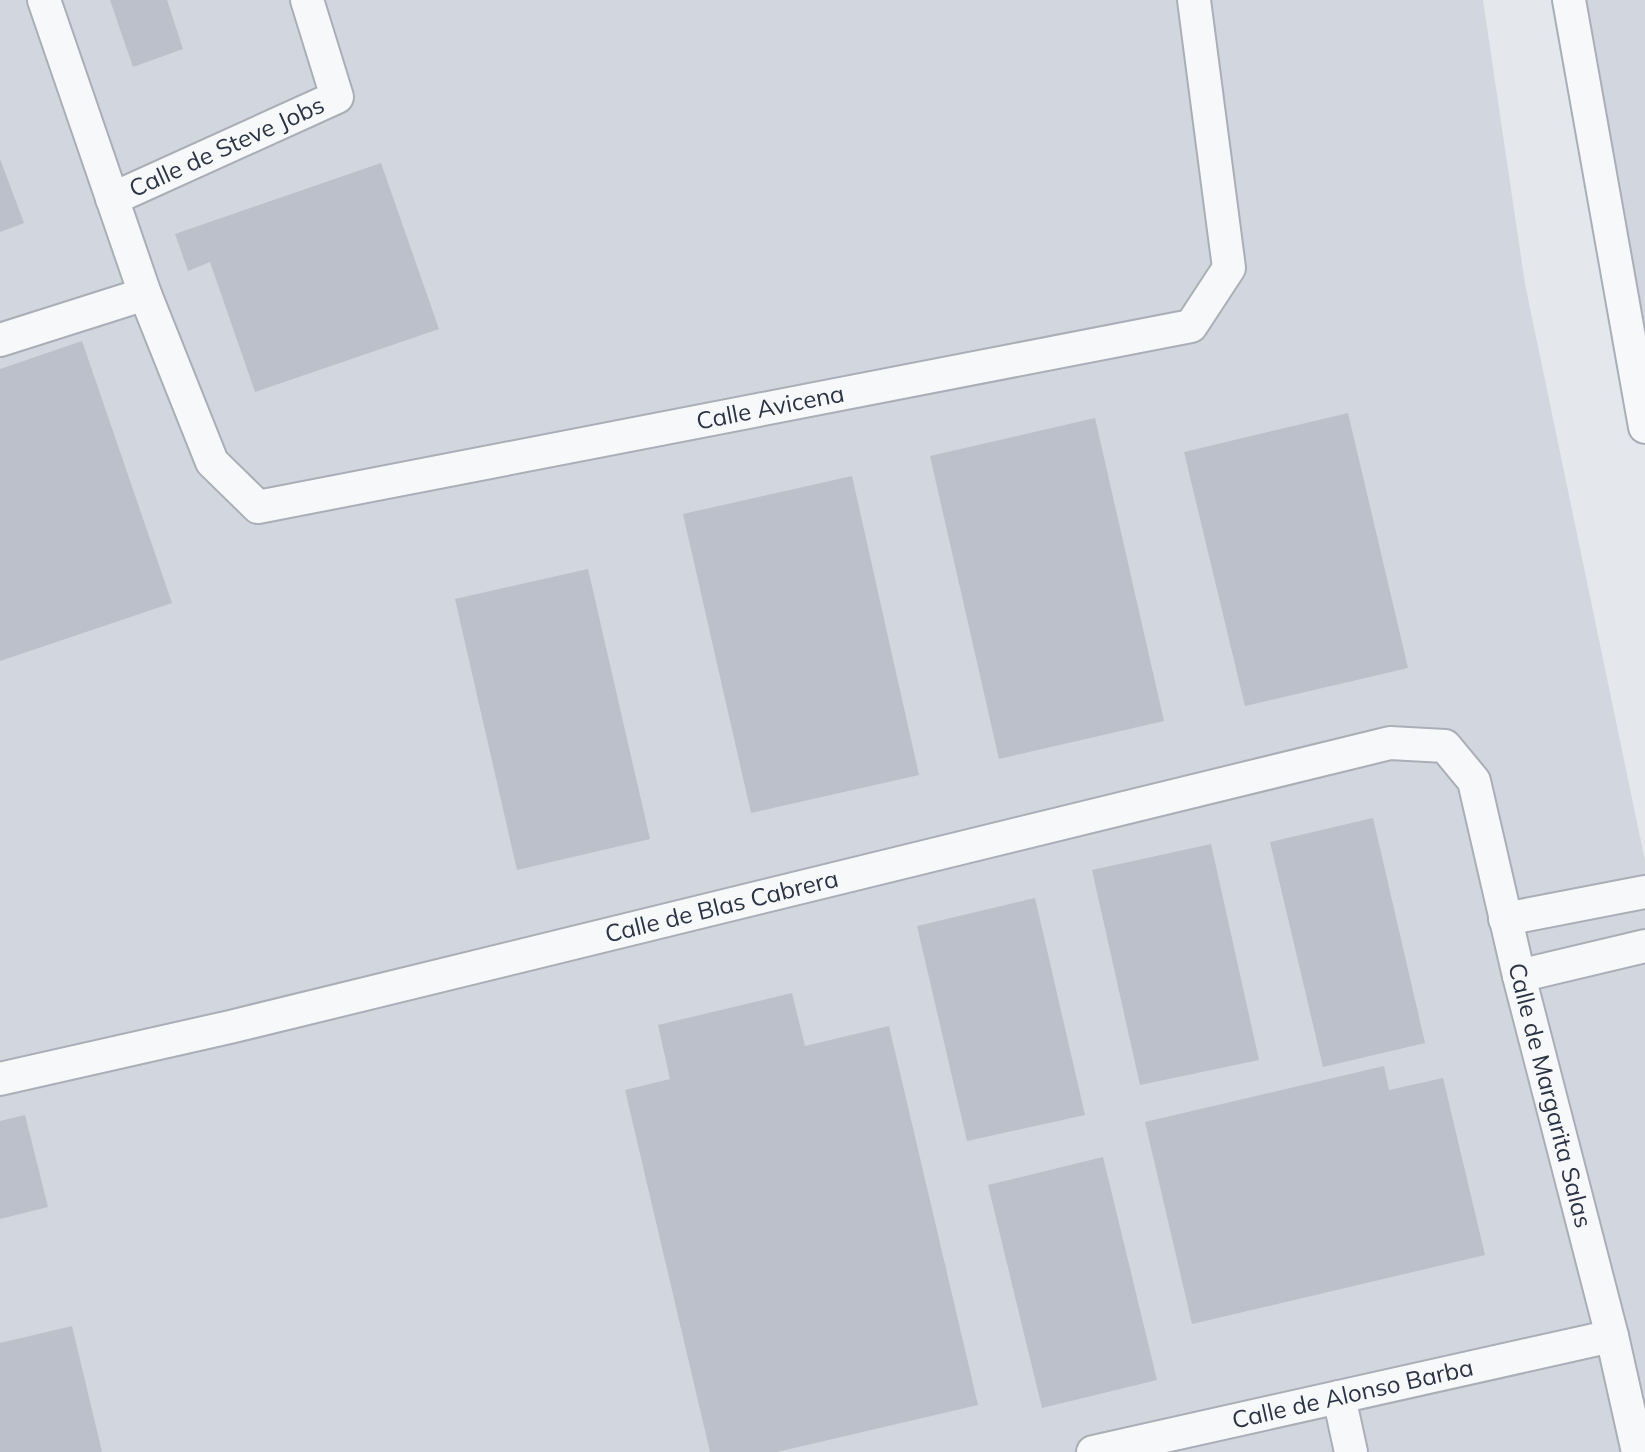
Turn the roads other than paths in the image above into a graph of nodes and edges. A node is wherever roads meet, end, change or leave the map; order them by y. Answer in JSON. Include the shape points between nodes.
{"nodes":[{"id":1,"x":44,"y":0,"type":"edge"},
{"id":2,"x":307,"y":0,"type":"edge"},
{"id":3,"x":1194,"y":0,"type":"edge"},
{"id":4,"x":1569,"y":0,"type":"edge"},
{"id":5,"x":112,"y":199,"type":"junction"},
{"id":6,"x":145,"y":294,"type":"junction"},
{"id":7,"x":0,"y":340,"type":"edge"},
{"id":8,"x":1645,"y":427,"type":"edge"},
{"id":9,"x":1445,"y":746,"type":"joint"},
{"id":10,"x":1645,"y":892,"type":"edge"},
{"id":11,"x":1505,"y":919,"type":"junction"},
{"id":12,"x":1645,"y":946,"type":"edge"},
{"id":13,"x":1519,"y":976,"type":"junction"},
{"id":14,"x":0,"y":1079,"type":"edge"},
{"id":15,"x":1612,"y":1336,"type":"junction"},
{"id":16,"x":1339,"y":1397,"type":"junction"},
{"id":17,"x":1127,"y":1448,"type":"edge"},
{"id":18,"x":1093,"y":1452,"type":"edge"},
{"id":19,"x":1351,"y":1452,"type":"edge"},
{"id":20,"x":1638,"y":1452,"type":"edge"}],
"edges":[{"from":1,"to":5,"type":"street"},
{"from":2,"to":5,"type":"street","name":"Calle de Steve Jobs","via":[[337,97]]},
{"from":3,"to":6,"type":"street","name":"Calle Avicena","via":[[1229,268],[1191,326],[258,507],[212,462]]},
{"from":4,"to":8,"type":"street"},
{"from":5,"to":6,"type":"street"},
{"from":6,"to":7,"type":"street"},
{"from":9,"to":11,"type":"street","name":"Calle de Margarita Salas","via":[[1474,781]]},
{"from":9,"to":14,"type":"street","name":"Calle de Blas Cabrera","via":[[1390,743]]},
{"from":10,"to":11,"type":"street"},
{"from":11,"to":13,"type":"street","name":"Calle de Margarita Salas"},
{"from":12,"to":13,"type":"street"},
{"from":13,"to":15,"type":"street","name":"Calle de Margarita Salas"},
{"from":15,"to":16,"type":"street","name":"Calle de Alonso Barba"},
{"from":15,"to":20,"type":"street","name":"Calle de Margarita Salas"},
{"from":16,"to":17,"type":"street","name":"Calle de Alonso Barba"},
{"from":16,"to":19,"type":"street"},
{"from":17,"to":18,"type":"street","name":"Calle de Alonso Barba"}]}
